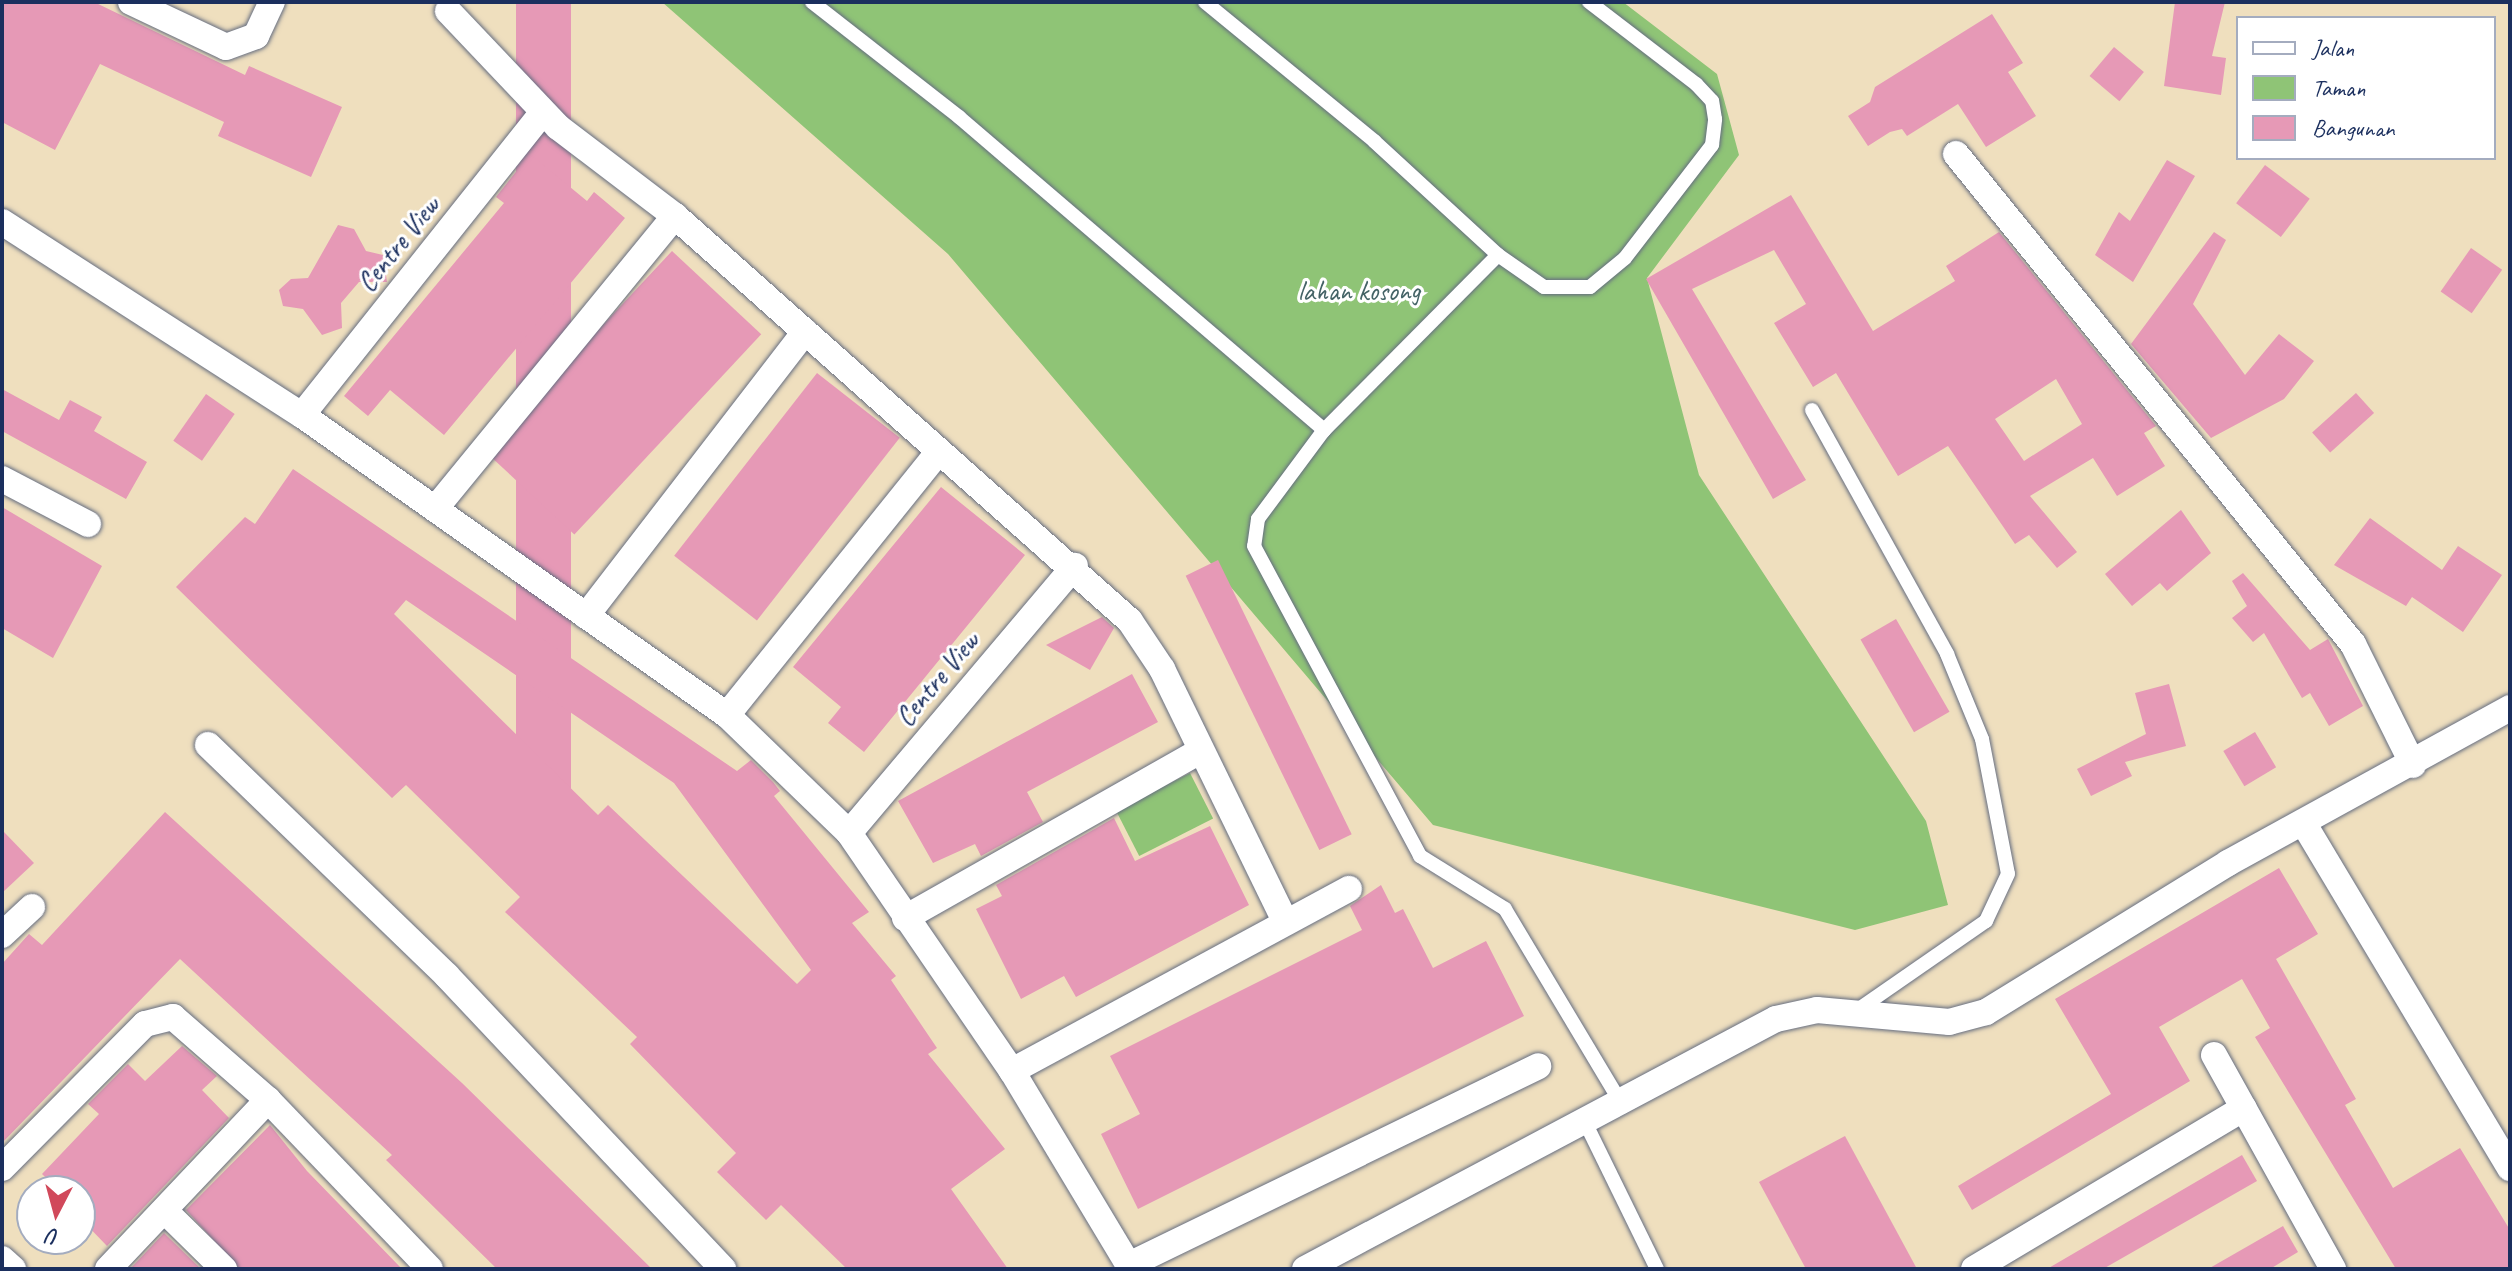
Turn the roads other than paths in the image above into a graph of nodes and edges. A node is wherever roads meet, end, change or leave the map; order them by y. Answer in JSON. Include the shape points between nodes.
{"nodes":[{"id":1,"x":131,"y":2,"type":"edge"},
{"id":2,"x":272,"y":2,"type":"edge"},
{"id":3,"x":812,"y":2,"type":"edge"},
{"id":4,"x":1205,"y":2,"type":"edge"},
{"id":5,"x":1589,"y":2,"type":"edge"},
{"id":6,"x":448,"y":11,"type":"dead end"},
{"id":7,"x":543,"y":112,"type":"junction"},
{"id":8,"x":1956,"y":154,"type":"dead end"},
{"id":9,"x":675,"y":216,"type":"junction"},
{"id":10,"x":2,"y":222,"type":"edge"},
{"id":11,"x":1498,"y":255,"type":"junction"},
{"id":12,"x":805,"y":332,"type":"junction"},
{"id":13,"x":1812,"y":410,"type":"dead end"},
{"id":14,"x":302,"y":415,"type":"junction"},
{"id":15,"x":1324,"y":430,"type":"junction"},
{"id":16,"x":937,"y":454,"type":"junction"},
{"id":17,"x":2,"y":479,"type":"edge"},
{"id":18,"x":435,"y":509,"type":"junction"},
{"id":19,"x":88,"y":524,"type":"dead end"},
{"id":20,"x":1075,"y":566,"type":"junction"},
{"id":21,"x":586,"y":616,"type":"junction"},
{"id":22,"x":2510,"y":708,"type":"edge"},
{"id":23,"x":727,"y":715,"type":"junction"},
{"id":24,"x":208,"y":745,"type":"dead end"},
{"id":25,"x":1197,"y":753,"type":"junction"},
{"id":26,"x":2413,"y":765,"type":"junction"},
{"id":27,"x":2304,"y":824,"type":"junction"},
{"id":28,"x":849,"y":833,"type":"junction"},
{"id":29,"x":1349,"y":889,"type":"dead end"},
{"id":30,"x":32,"y":907,"type":"dead end"},
{"id":31,"x":905,"y":918,"type":"junction"},
{"id":32,"x":1284,"y":919,"type":"junction"},
{"id":33,"x":2,"y":935,"type":"edge"},
{"id":34,"x":1849,"y":1015,"type":"junction"},
{"id":35,"x":2214,"y":1055,"type":"dead end"},
{"id":36,"x":1538,"y":1066,"type":"dead end"},
{"id":37,"x":1012,"y":1071,"type":"junction"},
{"id":38,"x":268,"y":1100,"type":"junction"},
{"id":39,"x":1623,"y":1106,"type":"junction"},
{"id":40,"x":2244,"y":1108,"type":"junction"},
{"id":41,"x":1586,"y":1124,"type":"junction"},
{"id":42,"x":2,"y":1168,"type":"edge"},
{"id":43,"x":2510,"y":1168,"type":"edge"},
{"id":44,"x":165,"y":1211,"type":"junction"},
{"id":45,"x":2,"y":1259,"type":"edge"},
{"id":46,"x":1130,"y":1267,"type":"edge"},
{"id":47,"x":13,"y":1269,"type":"edge"},
{"id":48,"x":108,"y":1269,"type":"edge"},
{"id":49,"x":224,"y":1269,"type":"edge"},
{"id":50,"x":430,"y":1269,"type":"edge"},
{"id":51,"x":723,"y":1269,"type":"edge"},
{"id":52,"x":1305,"y":1269,"type":"edge"},
{"id":53,"x":1657,"y":1269,"type":"edge"},
{"id":54,"x":1974,"y":1269,"type":"edge"},
{"id":55,"x":2333,"y":1269,"type":"edge"}],
"edges":[{"from":1,"to":2,"type":"street","via":[[226,47],[256,36]]},
{"from":3,"to":15,"type":"lane","via":[[959,117]]},
{"from":4,"to":11,"type":"lane","via":[[1374,141]]},
{"from":5,"to":11,"type":"lane","via":[[1712,101],[1712,145],[1625,258],[1590,287],[1544,287]]},
{"from":6,"to":7,"type":"street"},
{"from":7,"to":9,"type":"street"},
{"from":7,"to":14,"type":"street","name":"Centre View"},
{"from":8,"to":26,"type":"street","via":[[2353,644]]},
{"from":9,"to":12,"type":"street"},
{"from":9,"to":18,"type":"street"},
{"from":10,"to":14,"type":"street"},
{"from":11,"to":15,"type":"lane"},
{"from":12,"to":16,"type":"street"},
{"from":12,"to":21,"type":"street"},
{"from":13,"to":34,"type":"lane","via":[[1947,654],[1982,739],[2008,874],[1986,921]]},
{"from":14,"to":18,"type":"street"},
{"from":15,"to":39,"type":"lane","via":[[1258,519],[1254,546],[1420,856],[1505,909]]},
{"from":16,"to":20,"type":"street"},
{"from":16,"to":23,"type":"street"},
{"from":17,"to":19,"type":"street"},
{"from":18,"to":21,"type":"street"},
{"from":20,"to":25,"type":"street","via":[[1147,642]]},
{"from":20,"to":28,"type":"street","name":"Centre View"},
{"from":21,"to":23,"type":"street"},
{"from":22,"to":26,"type":"street"},
{"from":23,"to":28,"type":"street"},
{"from":24,"to":51,"type":"street","via":[[447,976]]},
{"from":25,"to":31,"type":"street"},
{"from":25,"to":32,"type":"street"},
{"from":26,"to":27,"type":"street"},
{"from":27,"to":34,"type":"street","via":[[2228,863],[1986,1012],[1949,1022]]},
{"from":27,"to":43,"type":"street"},
{"from":28,"to":31,"type":"street"},
{"from":29,"to":32,"type":"street"},
{"from":30,"to":33,"type":"street"},
{"from":31,"to":37,"type":"street"},
{"from":32,"to":37,"type":"street"},
{"from":34,"to":39,"type":"street","via":[[1817,1010],[1776,1019]]},
{"from":35,"to":40,"type":"street"},
{"from":36,"to":46,"type":"street"},
{"from":37,"to":46,"type":"street"},
{"from":38,"to":42,"type":"street","via":[[183,1022],[152,1018]]},
{"from":38,"to":44,"type":"street"},
{"from":38,"to":50,"type":"street"},
{"from":39,"to":41,"type":"street"},
{"from":40,"to":54,"type":"street"},
{"from":40,"to":55,"type":"street"},
{"from":41,"to":52,"type":"street"},
{"from":41,"to":53,"type":"lane"},
{"from":44,"to":48,"type":"street"},
{"from":44,"to":49,"type":"street"},
{"from":45,"to":47,"type":"street"}]}
